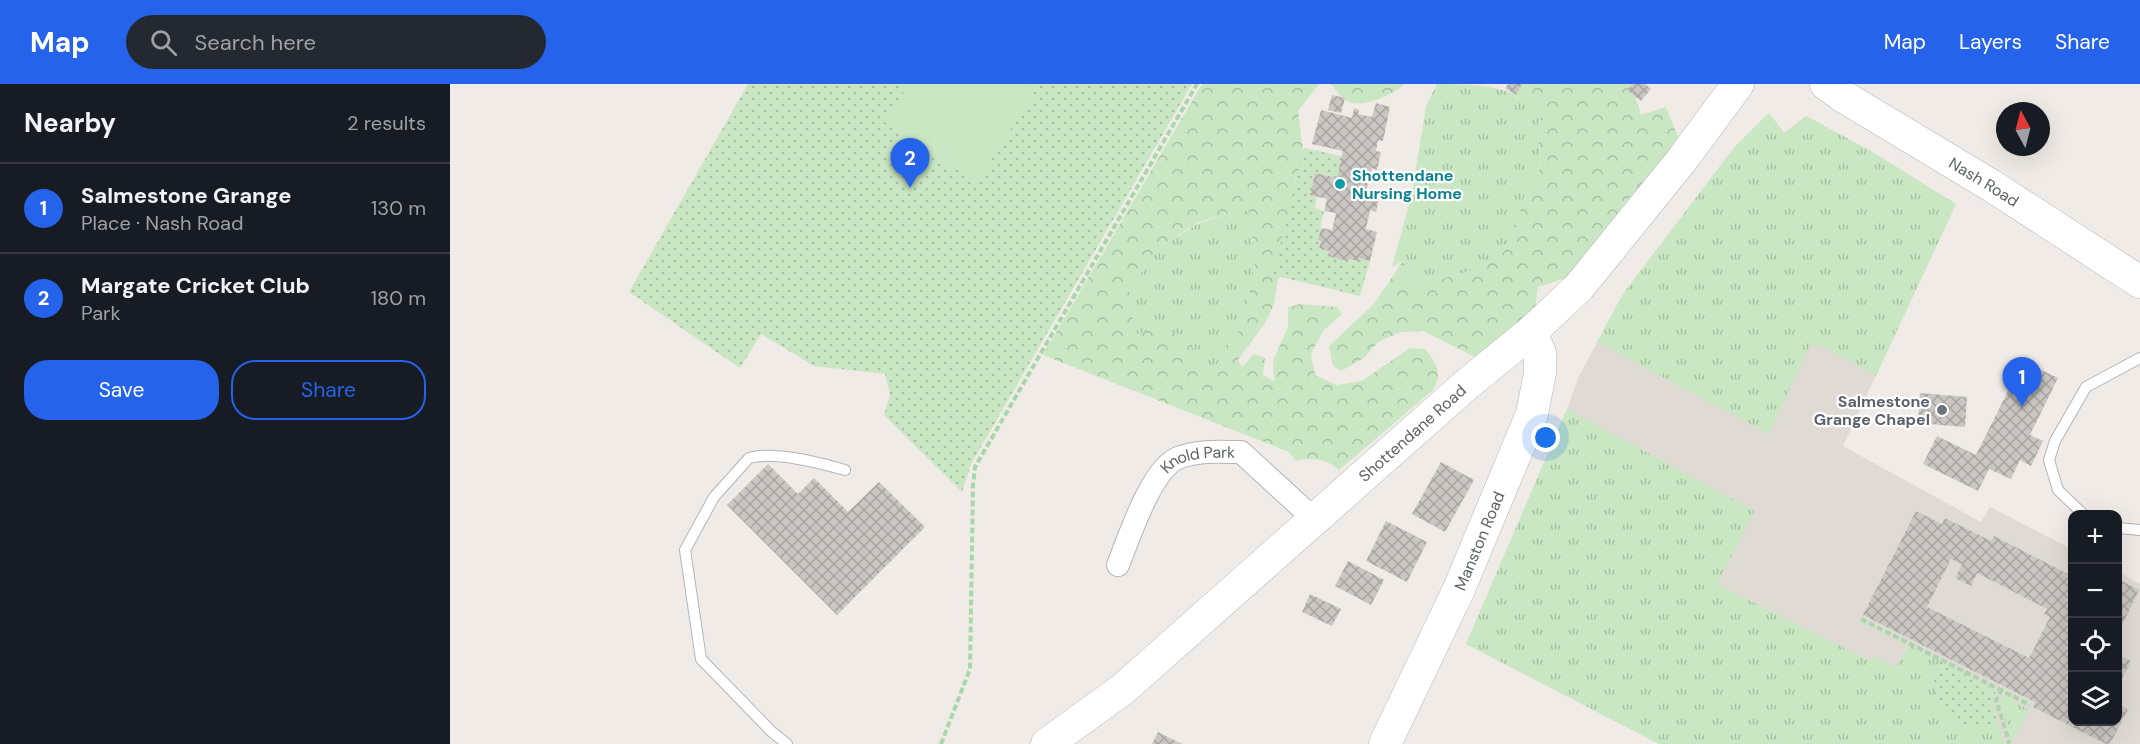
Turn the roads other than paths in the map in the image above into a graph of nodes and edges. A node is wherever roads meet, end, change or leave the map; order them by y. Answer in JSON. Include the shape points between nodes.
{"nodes":[{"id":1,"x":1738,"y":84,"type":"edge"},
{"id":2,"x":1826,"y":84,"type":"edge"},
{"id":3,"x":2140,"y":282,"type":"edge"},
{"id":4,"x":1531,"y":332,"type":"junction"},
{"id":5,"x":2140,"y":358,"type":"edge"},
{"id":6,"x":845,"y":470,"type":"dead end"},
{"id":7,"x":2079,"y":510,"type":"edge"},
{"id":8,"x":1314,"y":519,"type":"junction"},
{"id":9,"x":2122,"y":528,"type":"edge"},
{"id":10,"x":2140,"y":530,"type":"edge"},
{"id":11,"x":1118,"y":565,"type":"dead end"},
{"id":12,"x":787,"y":744,"type":"edge"},
{"id":13,"x":1047,"y":744,"type":"edge"},
{"id":14,"x":1385,"y":744,"type":"edge"}],
"edges":[{"from":1,"to":4,"type":"street","name":"Shottendane Road","via":[[1681,162],[1579,287]]},
{"from":2,"to":3,"type":"street","name":"Nash Road"},
{"from":4,"to":8,"type":"street","name":"Shottendane Road"},
{"from":4,"to":14,"type":"street","name":"Manston Road","via":[[1540,353],[1532,414],[1459,589]]},
{"from":5,"to":7,"type":"lane","via":[[2086,387],[2055,441],[2049,460],[2058,490]]},
{"from":6,"to":12,"type":"lane","via":[[774,456],[749,458],[714,496],[685,550],[701,659]]},
{"from":8,"to":11,"type":"street","name":"Knold Park","via":[[1241,452],[1203,452],[1175,459],[1158,475]]},
{"from":8,"to":13,"type":"street","name":"Shottendane Road","via":[[1122,689]]},
{"from":9,"to":10,"type":"lane"}]}
